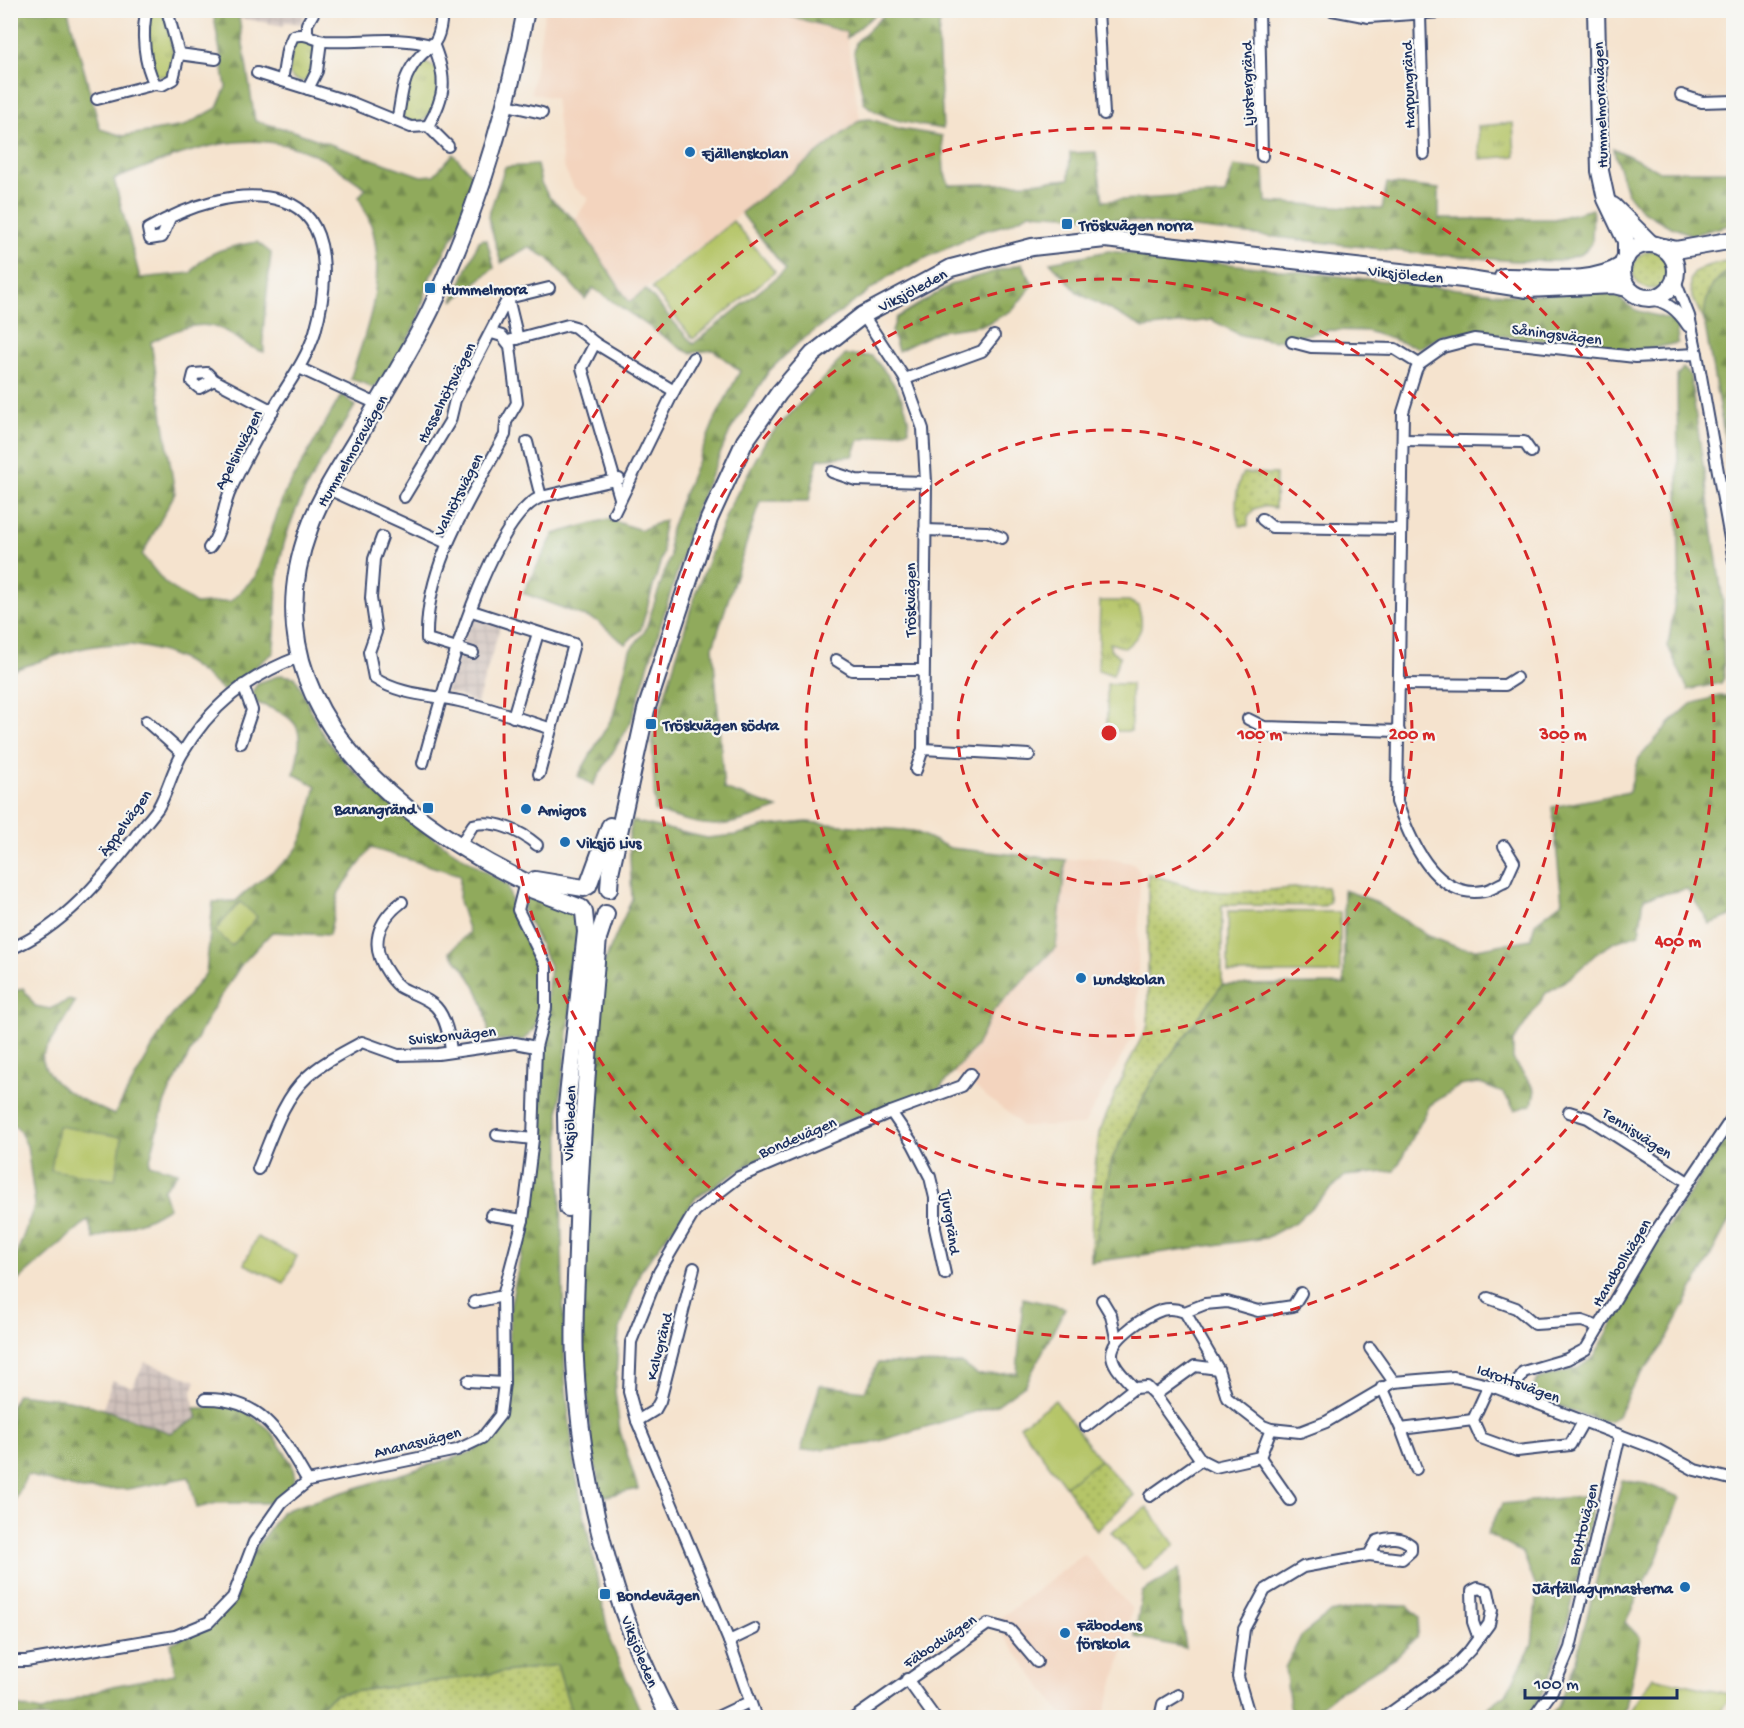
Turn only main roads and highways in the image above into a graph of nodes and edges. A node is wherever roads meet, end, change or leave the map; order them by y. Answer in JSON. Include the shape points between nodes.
{"nodes":[{"id":1,"x":526,"y":10,"type":"edge"},
{"id":2,"x":1596,"y":10,"type":"edge"},
{"id":3,"x":1606,"y":199,"type":"junction"},
{"id":4,"x":1734,"y":240,"type":"edge"},
{"id":5,"x":1658,"y":246,"type":"junction"},
{"id":6,"x":1734,"y":251,"type":"edge"},
{"id":7,"x":1625,"y":261,"type":"junction"},
{"id":8,"x":1675,"y":273,"type":"junction"},
{"id":9,"x":1463,"y":279,"type":"junction"},
{"id":10,"x":1627,"y":288,"type":"junction"},
{"id":11,"x":635,"y":754,"type":"junction"},
{"id":12,"x":525,"y":882,"type":"junction"},
{"id":13,"x":586,"y":887,"type":"junction"},
{"id":14,"x":609,"y":889,"type":"junction"},
{"id":15,"x":583,"y":910,"type":"junction"},
{"id":16,"x":606,"y":914,"type":"junction"},
{"id":17,"x":575,"y":1335,"type":"junction"},
{"id":18,"x":670,"y":1718,"type":"edge"}],
"edges":[{"from":1,"to":12,"type":"main road","name":"Hummelmoravägen","via":[[507,105],[464,233],[430,309],[326,489],[308,530],[296,582],[299,657],[317,702],[339,740],[367,774],[398,801],[459,847]]},
{"from":2,"to":3,"type":"main road","name":"Hummelmoravägen","via":[[1600,171]]},
{"from":3,"to":5,"type":"main road"},
{"from":3,"to":7,"type":"main road","name":"Hummelmoravägen","via":[[1626,241]]},
{"from":4,"to":5,"type":"main road","via":[[1676,250]]},
{"from":5,"to":7,"type":"main road","via":[[1636,247]]},
{"from":5,"to":8,"type":"main road","via":[[1675,259]]},
{"from":6,"to":8,"type":"main road","via":[[1687,260]]},
{"from":7,"to":9,"type":"main road","name":"Viksjöleden","via":[[1611,273],[1595,278]]},
{"from":7,"to":10,"type":"main road"},
{"from":8,"to":10,"type":"main road","via":[[1670,287],[1661,295],[1637,296]]},
{"from":9,"to":10,"type":"main road","name":"Viksjöleden","via":[[1527,289],[1614,285]]},
{"from":9,"to":11,"type":"main road","name":"Viksjöleden","via":[[1105,239],[1032,248],[951,268],[863,315],[813,354],[779,393],[746,441],[702,539]]},
{"from":11,"to":13,"type":"main road","name":"Viksjöleden"},
{"from":11,"to":14,"type":"main road","name":"Viksjöleden"},
{"from":12,"to":13,"type":"main road","name":"Hummelmoravägen"},
{"from":12,"to":15,"type":"main road","name":"Hummelmoravägen"},
{"from":13,"to":14,"type":"main road","via":[[599,884]]},
{"from":13,"to":15,"type":"main road","via":[[580,897]]},
{"from":14,"to":16,"type":"main road","via":[[613,900]]},
{"from":15,"to":16,"type":"main road","via":[[594,917]]},
{"from":15,"to":17,"type":"main road","name":"Viksjöleden","via":[[586,932],[566,1114]]},
{"from":16,"to":17,"type":"main road","name":"Viksjöleden","via":[[598,938],[580,1137]]},
{"from":17,"to":18,"type":"main road","name":"Viksjöleden","via":[[578,1399],[597,1521],[643,1661]]}]}
